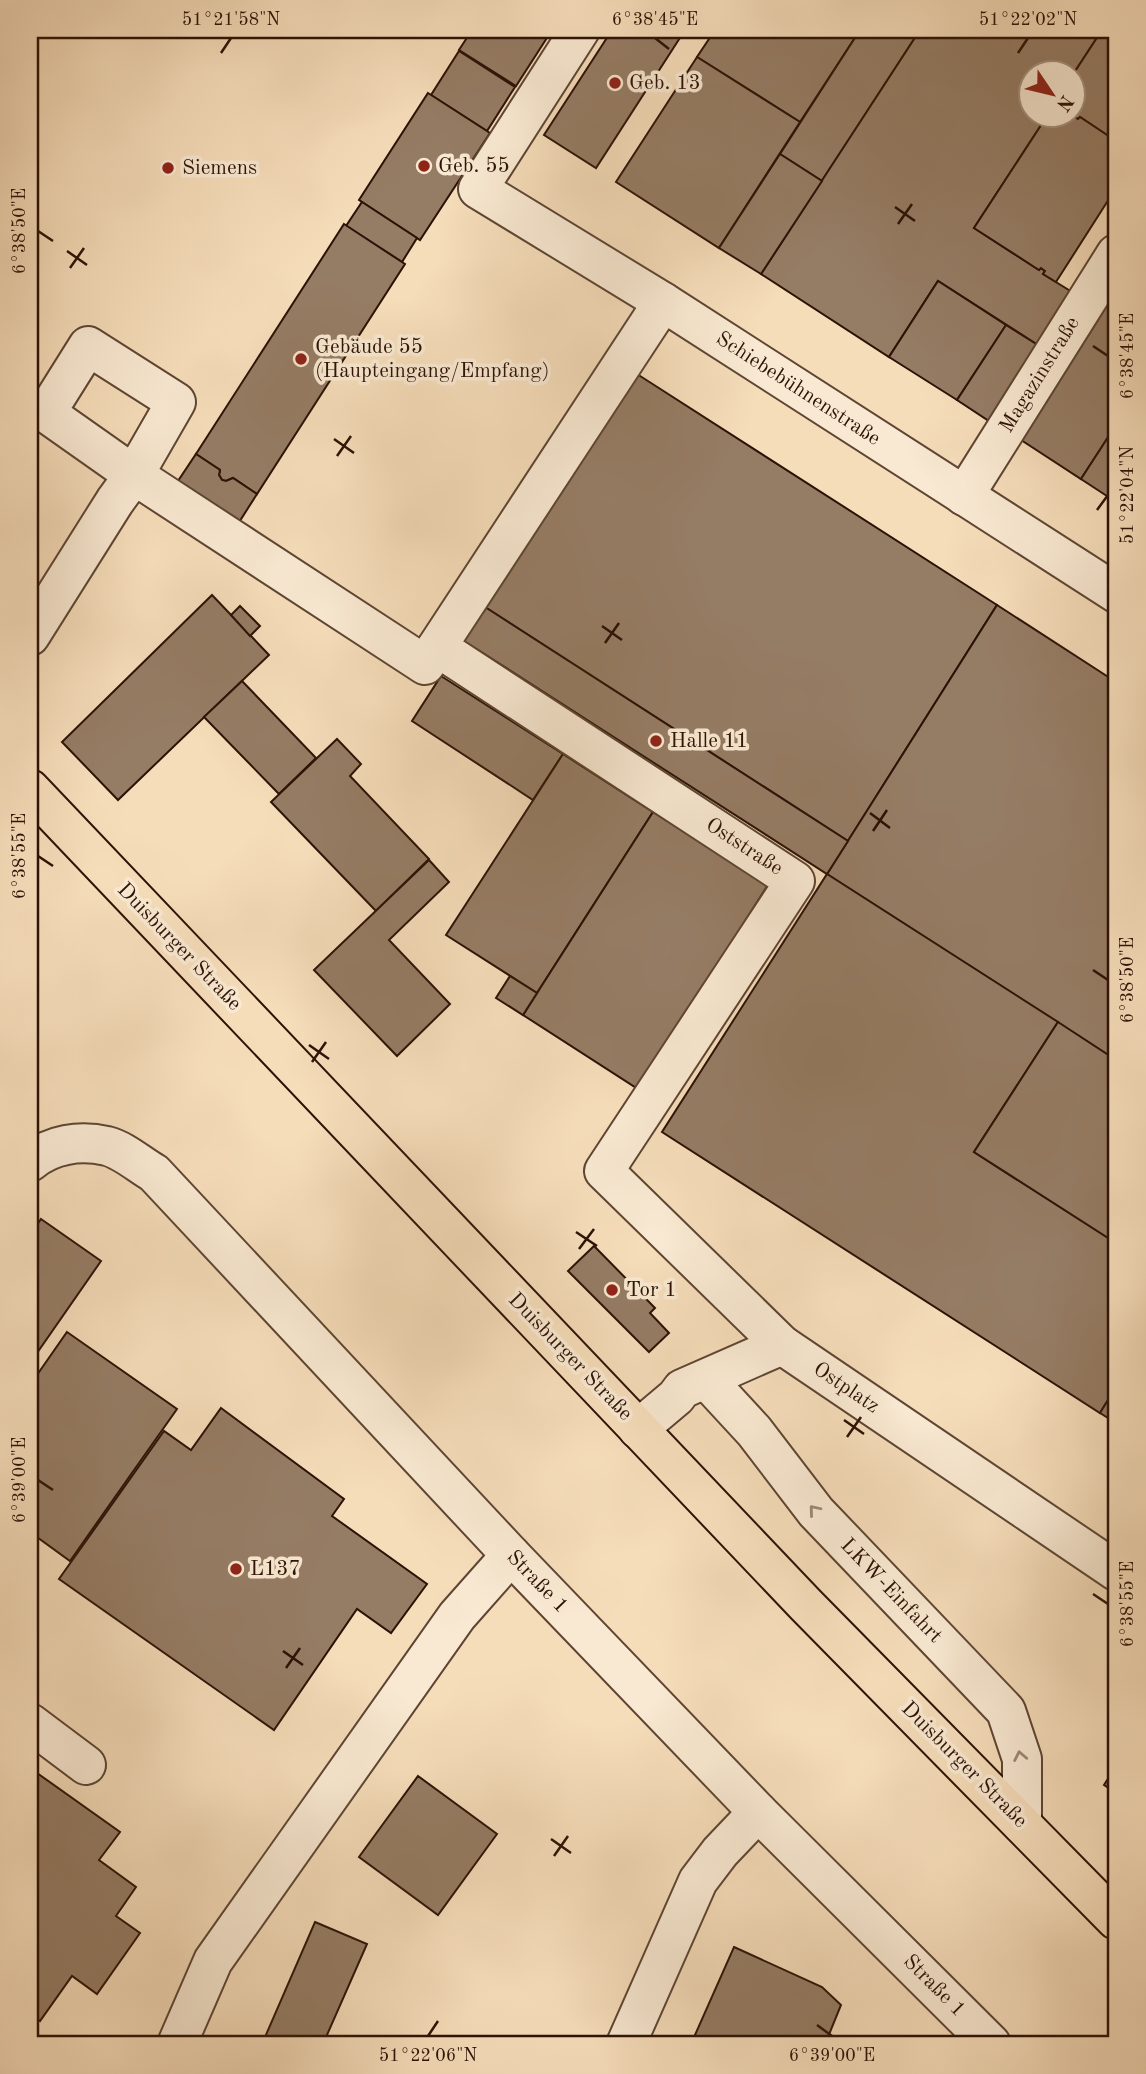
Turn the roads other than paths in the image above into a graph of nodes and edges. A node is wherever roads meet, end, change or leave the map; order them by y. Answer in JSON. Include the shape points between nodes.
{"nodes":[{"id":1,"x":580,"y":30,"type":"edge"},
{"id":2,"x":1116,"y":254,"type":"edge"},
{"id":3,"x":663,"y":302,"type":"junction"},
{"id":4,"x":964,"y":496,"type":"junction"},
{"id":5,"x":1116,"y":593,"type":"edge"},
{"id":6,"x":30,"y":636,"type":"edge"},
{"id":7,"x":437,"y":647,"type":"junction"},
{"id":8,"x":30,"y":789,"type":"edge"},
{"id":9,"x":30,"y":1162,"type":"edge"},
{"id":10,"x":604,"y":1171,"type":"joint"},
{"id":11,"x":782,"y":1345,"type":"junction"},
{"id":12,"x":706,"y":1379,"type":"junction"},
{"id":13,"x":638,"y":1429,"type":"junction"},
{"id":14,"x":511,"y":1555,"type":"junction"},
{"id":15,"x":1116,"y":1571,"type":"edge"},
{"id":16,"x":30,"y":1723,"type":"edge"},
{"id":17,"x":86,"y":1765,"type":"dead end"},
{"id":18,"x":758,"y":1812,"type":"junction"},
{"id":19,"x":1022,"y":1824,"type":"junction"},
{"id":20,"x":1116,"y":1920,"type":"edge"},
{"id":21,"x":982,"y":2041,"type":"edge"},
{"id":22,"x":177,"y":2044,"type":"edge"},
{"id":23,"x":626,"y":2044,"type":"edge"}],
"edges":[{"from":1,"to":3,"type":"lane","name":"Schiebebühnenstraße","via":[[478,189]]},
{"from":2,"to":4,"type":"lane","name":"Magazinstraße"},
{"from":3,"to":4,"type":"lane","name":"Schiebebühnenstraße"},
{"from":3,"to":7,"type":"lane"},
{"from":4,"to":5,"type":"lane","name":"Schiebebühnenstraße"},
{"from":6,"to":7,"type":"lane","via":[[134,475],[425,664]]},
{"from":7,"to":10,"type":"lane","name":"Oststraße","via":[[795,881]]},
{"from":8,"to":13,"type":"main road","name":"Duisburger Straße"},
{"from":9,"to":14,"type":"lane","name":"Straße 1","via":[[40,1153],[73,1143],[109,1146],[154,1173]]},
{"from":10,"to":11,"type":"lane","name":"Ostplatz"},
{"from":11,"to":12,"type":"lane"},
{"from":11,"to":15,"type":"lane","name":"Ostplatz"},
{"from":12,"to":13,"type":"lane","via":[[681,1389]]},
{"from":19,"to":12,"type":"lane","name":"LKW-Einfahrt","one_way":true,"via":[[1022,1759],[1006,1711],[816,1512],[754,1431]]},
{"from":13,"to":19,"type":"main road","name":"Duisburger Straße"},
{"from":14,"to":18,"type":"lane","name":"Straße 1"},
{"from":14,"to":22,"type":"lane","via":[[457,1616],[213,1961]]},
{"from":16,"to":17,"type":"lane"},
{"from":18,"to":21,"type":"lane","name":"Straße 1"},
{"from":18,"to":23,"type":"lane","via":[[698,1881]]},
{"from":19,"to":20,"type":"main road","name":"Duisburger Straße"}]}
